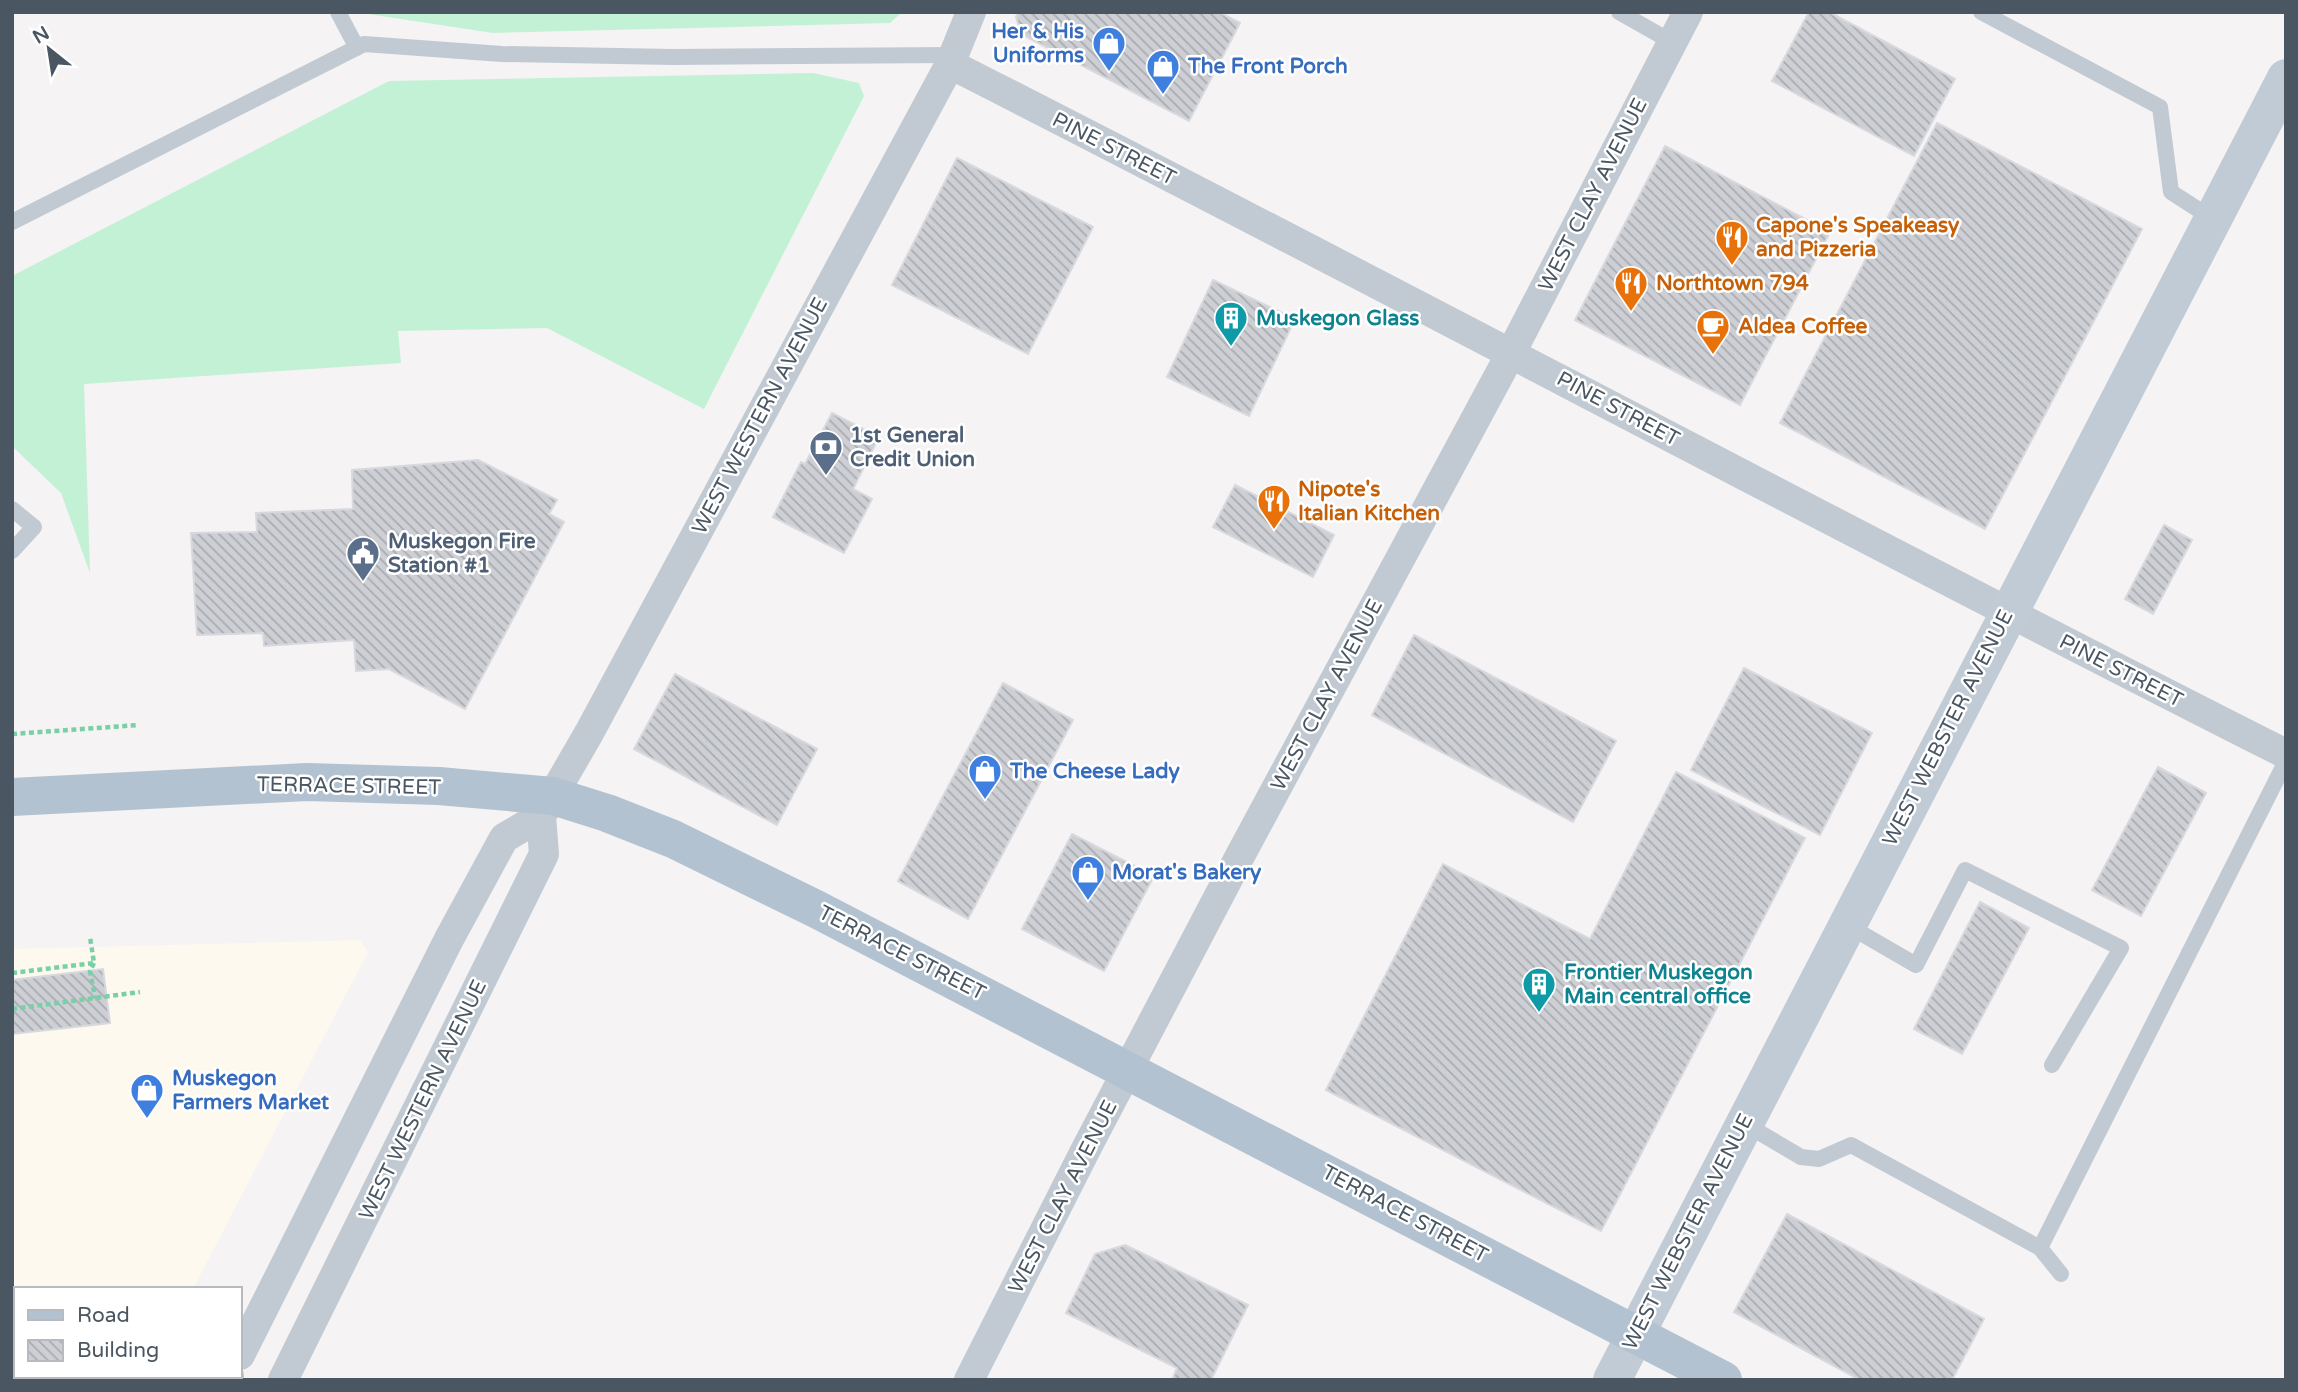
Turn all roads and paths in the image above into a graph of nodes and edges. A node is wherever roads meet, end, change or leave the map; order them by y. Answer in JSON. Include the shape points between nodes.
{"nodes":[{"id":1,"x":338,"y":12,"type":"edge"},
{"id":2,"x":971,"y":12,"type":"edge"},
{"id":3,"x":1619,"y":12,"type":"edge"},
{"id":4,"x":1688,"y":12,"type":"edge"},
{"id":5,"x":1980,"y":12,"type":"edge"},
{"id":6,"x":1672,"y":42,"type":"junction"},
{"id":7,"x":358,"y":48,"type":"junction"},
{"id":8,"x":951,"y":60,"type":"junction"},
{"id":9,"x":2286,"y":78,"type":"edge"},
{"id":10,"x":2213,"y":219,"type":"junction"},
{"id":11,"x":12,"y":222,"type":"edge"},
{"id":12,"x":1511,"y":353,"type":"junction"},
{"id":13,"x":12,"y":509,"type":"edge"},
{"id":14,"x":12,"y":551,"type":"edge"},
{"id":15,"x":2007,"y":613,"type":"junction"},
{"id":16,"x":139,"y":725,"type":"dead end"},
{"id":17,"x":12,"y":734,"type":"edge"},
{"id":18,"x":2286,"y":754,"type":"edge"},
{"id":19,"x":2286,"y":761,"type":"edge"},
{"id":20,"x":12,"y":797,"type":"edge"},
{"id":21,"x":547,"y":806,"type":"junction"},
{"id":22,"x":1847,"y":925,"type":"junction"},
{"id":23,"x":90,"y":937,"type":"dead end"},
{"id":24,"x":93,"y":963,"type":"junction"},
{"id":25,"x":12,"y":973,"type":"edge"},
{"id":26,"x":140,"y":992,"type":"dead end"},
{"id":27,"x":95,"y":998,"type":"junction"},
{"id":28,"x":12,"y":1009,"type":"edge"},
{"id":29,"x":2052,"y":1065,"type":"dead end"},
{"id":30,"x":1129,"y":1069,"type":"junction"},
{"id":31,"x":1745,"y":1124,"type":"junction"},
{"id":32,"x":2040,"y":1248,"type":"junction"},
{"id":33,"x":2061,"y":1273,"type":"dead end"},
{"id":34,"x":1635,"y":1335,"type":"junction"},
{"id":35,"x":242,"y":1351,"type":"edge"},
{"id":36,"x":283,"y":1380,"type":"edge"},
{"id":37,"x":969,"y":1380,"type":"edge"},
{"id":38,"x":1612,"y":1380,"type":"edge"},
{"id":39,"x":1723,"y":1380,"type":"edge"}],
"edges":[{"from":1,"to":7,"type":"lane"},
{"from":2,"to":8,"type":"street","name":"WEST WESTERN AVENUE"},
{"from":3,"to":6,"type":"lane"},
{"from":4,"to":6,"type":"street","name":"WEST CLAY AVENUE"},
{"from":5,"to":10,"type":"lane","via":[[2160,107],[2171,192]]},
{"from":6,"to":12,"type":"street","name":"WEST CLAY AVENUE"},
{"from":7,"to":8,"type":"lane","via":[[364,44],[502,54]]},
{"from":7,"to":11,"type":"lane"},
{"from":8,"to":12,"type":"street","name":"PINE STREET"},
{"from":8,"to":21,"type":"street","name":"WEST WESTERN AVENUE"},
{"from":9,"to":10,"type":"main road","name":"WEST WEBSTER AVENUE"},
{"from":10,"to":15,"type":"main road","name":"WEST WEBSTER AVENUE"},
{"from":12,"to":15,"type":"street","name":"PINE STREET"},
{"from":12,"to":30,"type":"street","name":"WEST CLAY AVENUE"},
{"from":13,"to":14,"type":"lane","via":[[34,527]]},
{"from":15,"to":18,"type":"street","name":"PINE STREET"},
{"from":15,"to":22,"type":"main road","name":"WEST WEBSTER AVENUE"},
{"from":16,"to":17,"type":"path"},
{"from":19,"to":32,"type":"lane"},
{"from":20,"to":21,"type":"main road","name":"TERRACE STREET","via":[[307,782],[439,786]]},
{"from":21,"to":30,"type":"main road","name":"TERRACE STREET","via":[[607,813],[673,839]]},
{"from":21,"to":35,"type":"street","name":"WEST WESTERN AVENUE","via":[[504,838]]},
{"from":21,"to":36,"type":"street","name":"WEST WESTERN AVENUE","via":[[544,854]]},
{"from":22,"to":29,"type":"lane","via":[[1916,965],[1965,870],[2121,948]]},
{"from":22,"to":31,"type":"main road","name":"WEST WEBSTER AVENUE"},
{"from":23,"to":24,"type":"path"},
{"from":24,"to":25,"type":"path"},
{"from":24,"to":27,"type":"path"},
{"from":26,"to":27,"type":"path"},
{"from":27,"to":28,"type":"path"},
{"from":30,"to":34,"type":"main road","name":"TERRACE STREET"},
{"from":30,"to":37,"type":"street","name":"WEST CLAY AVENUE"},
{"from":31,"to":32,"type":"lane","via":[[1801,1157],[1819,1160],[1851,1145]]},
{"from":31,"to":34,"type":"main road","name":"WEST WEBSTER AVENUE"},
{"from":32,"to":33,"type":"lane"},
{"from":34,"to":38,"type":"main road","name":"WEST WEBSTER AVENUE"},
{"from":34,"to":39,"type":"main road","name":"TERRACE STREET"}]}
